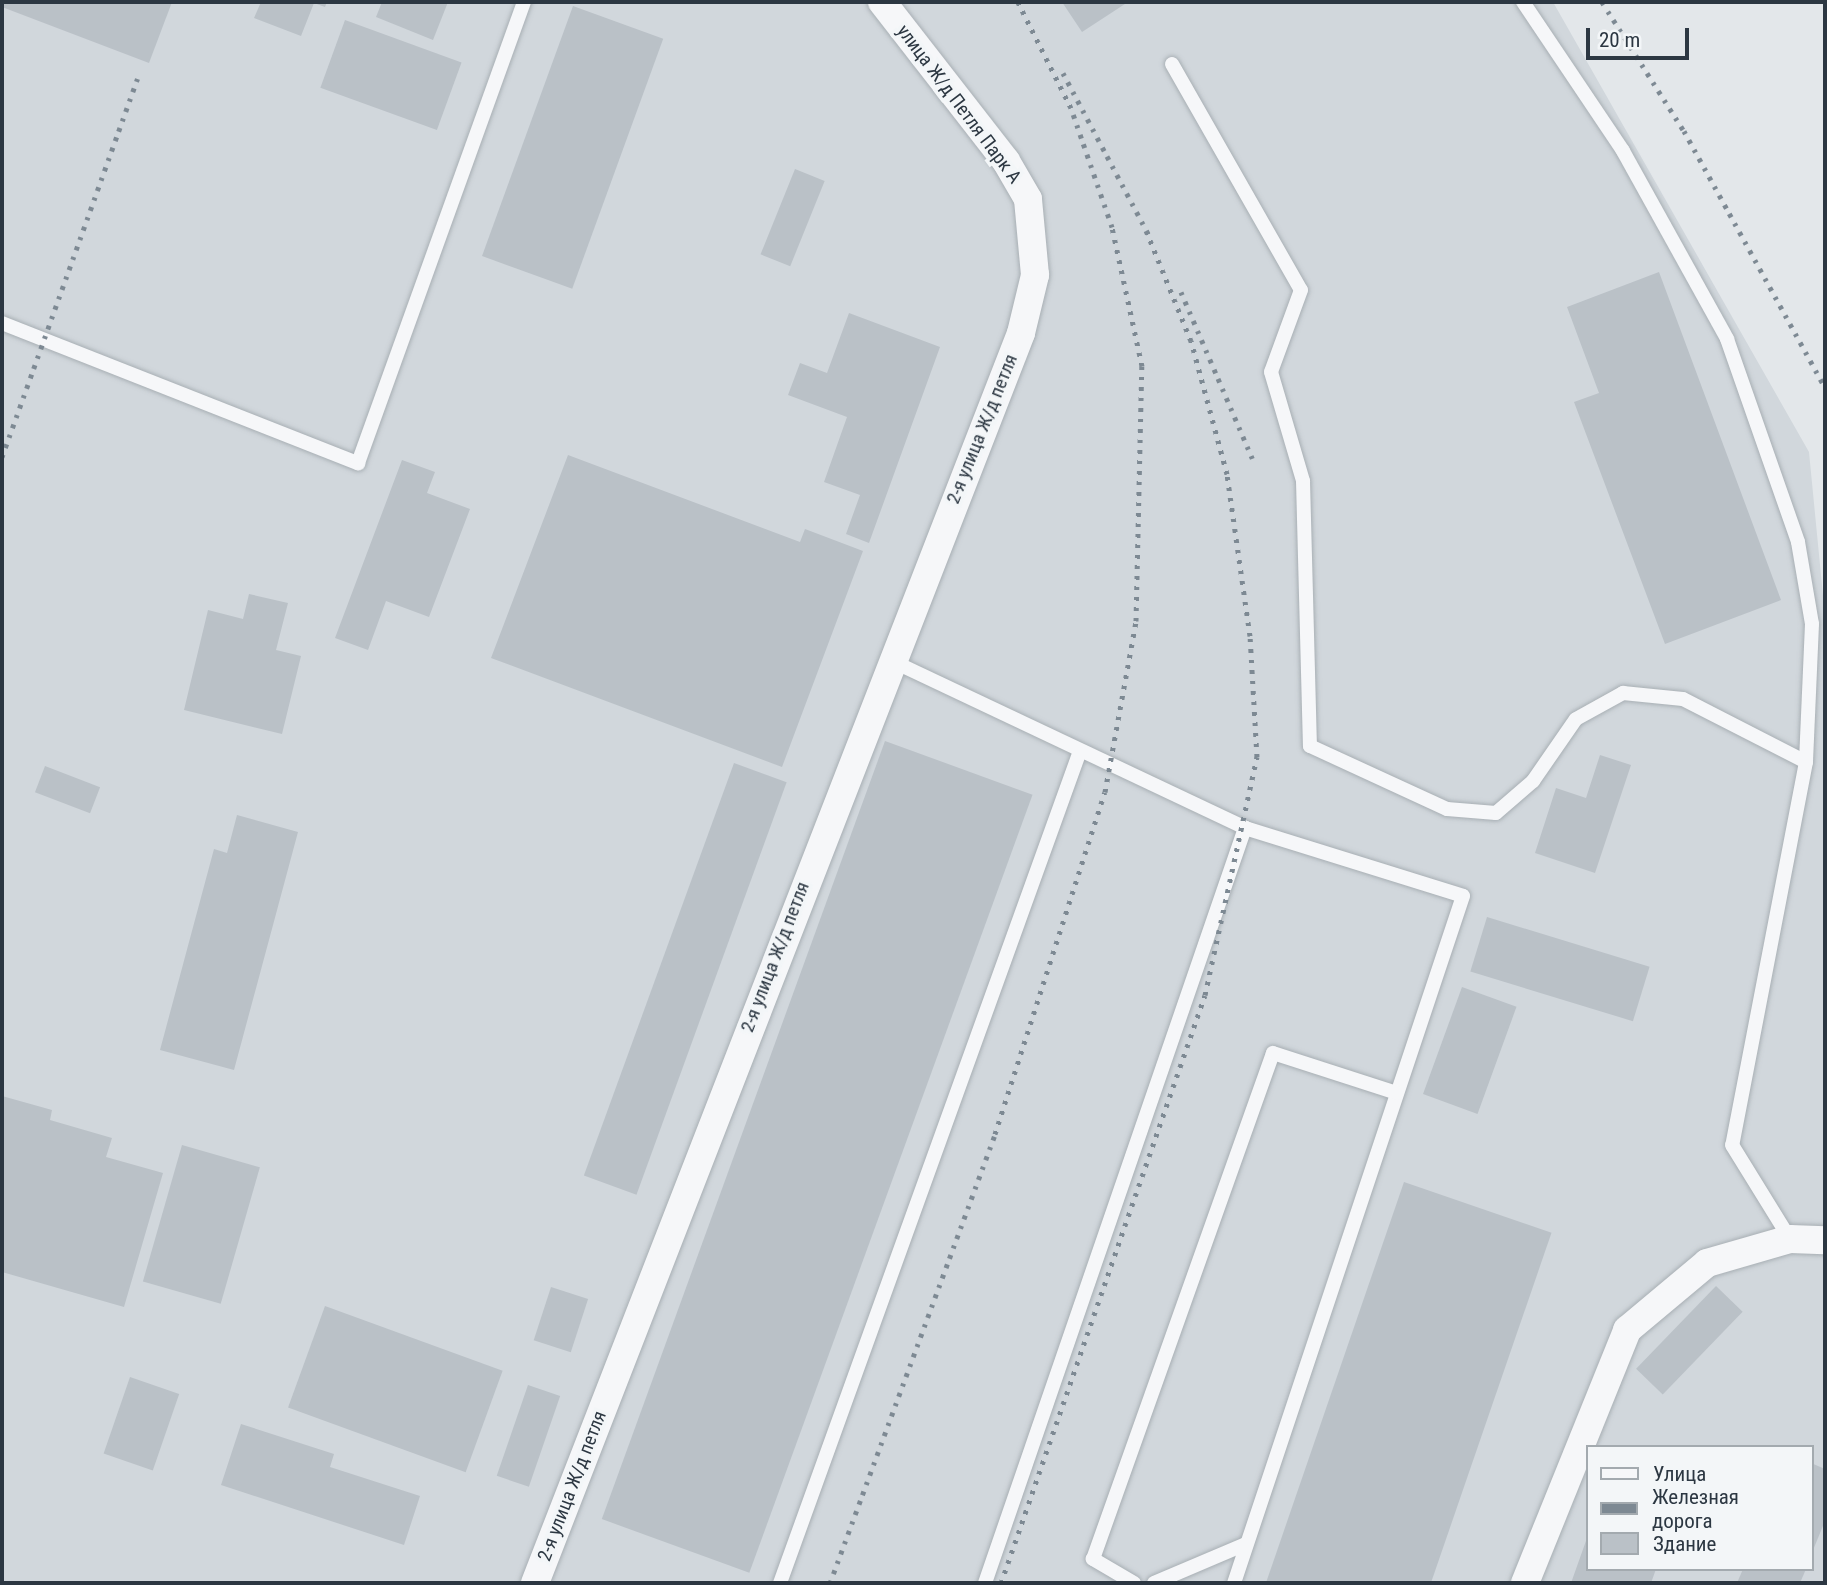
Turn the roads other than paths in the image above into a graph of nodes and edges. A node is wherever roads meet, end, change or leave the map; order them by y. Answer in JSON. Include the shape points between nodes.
{"nodes":[{"id":1,"x":524,"y":2,"type":"edge"},
{"id":2,"x":882,"y":2,"type":"edge"},
{"id":3,"x":1523,"y":2,"type":"edge"},
{"id":4,"x":1172,"y":64,"type":"dead end"},
{"id":5,"x":2,"y":323,"type":"edge"},
{"id":6,"x":1021,"y":332,"type":"joint"},
{"id":7,"x":888,"y":660,"type":"junction"},
{"id":8,"x":1079,"y":754,"type":"junction"},
{"id":9,"x":1806,"y":762,"type":"junction"},
{"id":10,"x":1245,"y":828,"type":"junction"},
{"id":11,"x":1397,"y":1093,"type":"junction"},
{"id":12,"x":1790,"y":1239,"type":"junction"},
{"id":13,"x":1825,"y":1240,"type":"edge"},
{"id":14,"x":1246,"y":1544,"type":"junction"},
{"id":15,"x":535,"y":1583,"type":"edge"},
{"id":16,"x":780,"y":1583,"type":"edge"},
{"id":17,"x":985,"y":1583,"type":"edge"},
{"id":18,"x":1134,"y":1583,"type":"edge"},
{"id":19,"x":1154,"y":1583,"type":"edge"},
{"id":20,"x":1234,"y":1583,"type":"edge"},
{"id":21,"x":1525,"y":1583,"type":"edge"}],
"edges":[{"from":1,"to":5,"type":"lane","via":[[358,463]]},
{"from":2,"to":6,"type":"street","name":"улица Ж/д Петля Парк А","via":[[1006,160],[1028,199],[1035,275]]},
{"from":3,"to":9,"type":"lane","via":[[1623,151],[1727,339],[1798,542],[1812,624]]},
{"from":4,"to":9,"type":"lane","via":[[1301,290],[1271,372],[1303,481],[1310,746],[1447,809],[1496,813],[1533,780],[1576,719],[1623,693],[1683,699]]},
{"from":6,"to":7,"type":"street","name":"2-я улица Ж/д петля"},
{"from":7,"to":8,"type":"lane"},
{"from":7,"to":15,"type":"street","name":"2-я улица Ж/д петля"},
{"from":8,"to":10,"type":"lane"},
{"from":8,"to":16,"type":"lane"},
{"from":9,"to":12,"type":"lane","via":[[1732,1145]]},
{"from":10,"to":11,"type":"lane","via":[[1463,896]]},
{"from":10,"to":17,"type":"lane"},
{"from":11,"to":14,"type":"lane"},
{"from":11,"to":18,"type":"lane","via":[[1273,1053],[1093,1559]]},
{"from":12,"to":13,"type":"street"},
{"from":12,"to":21,"type":"street","via":[[1707,1263],[1627,1330]]},
{"from":14,"to":19,"type":"lane"},
{"from":14,"to":20,"type":"lane"}]}
